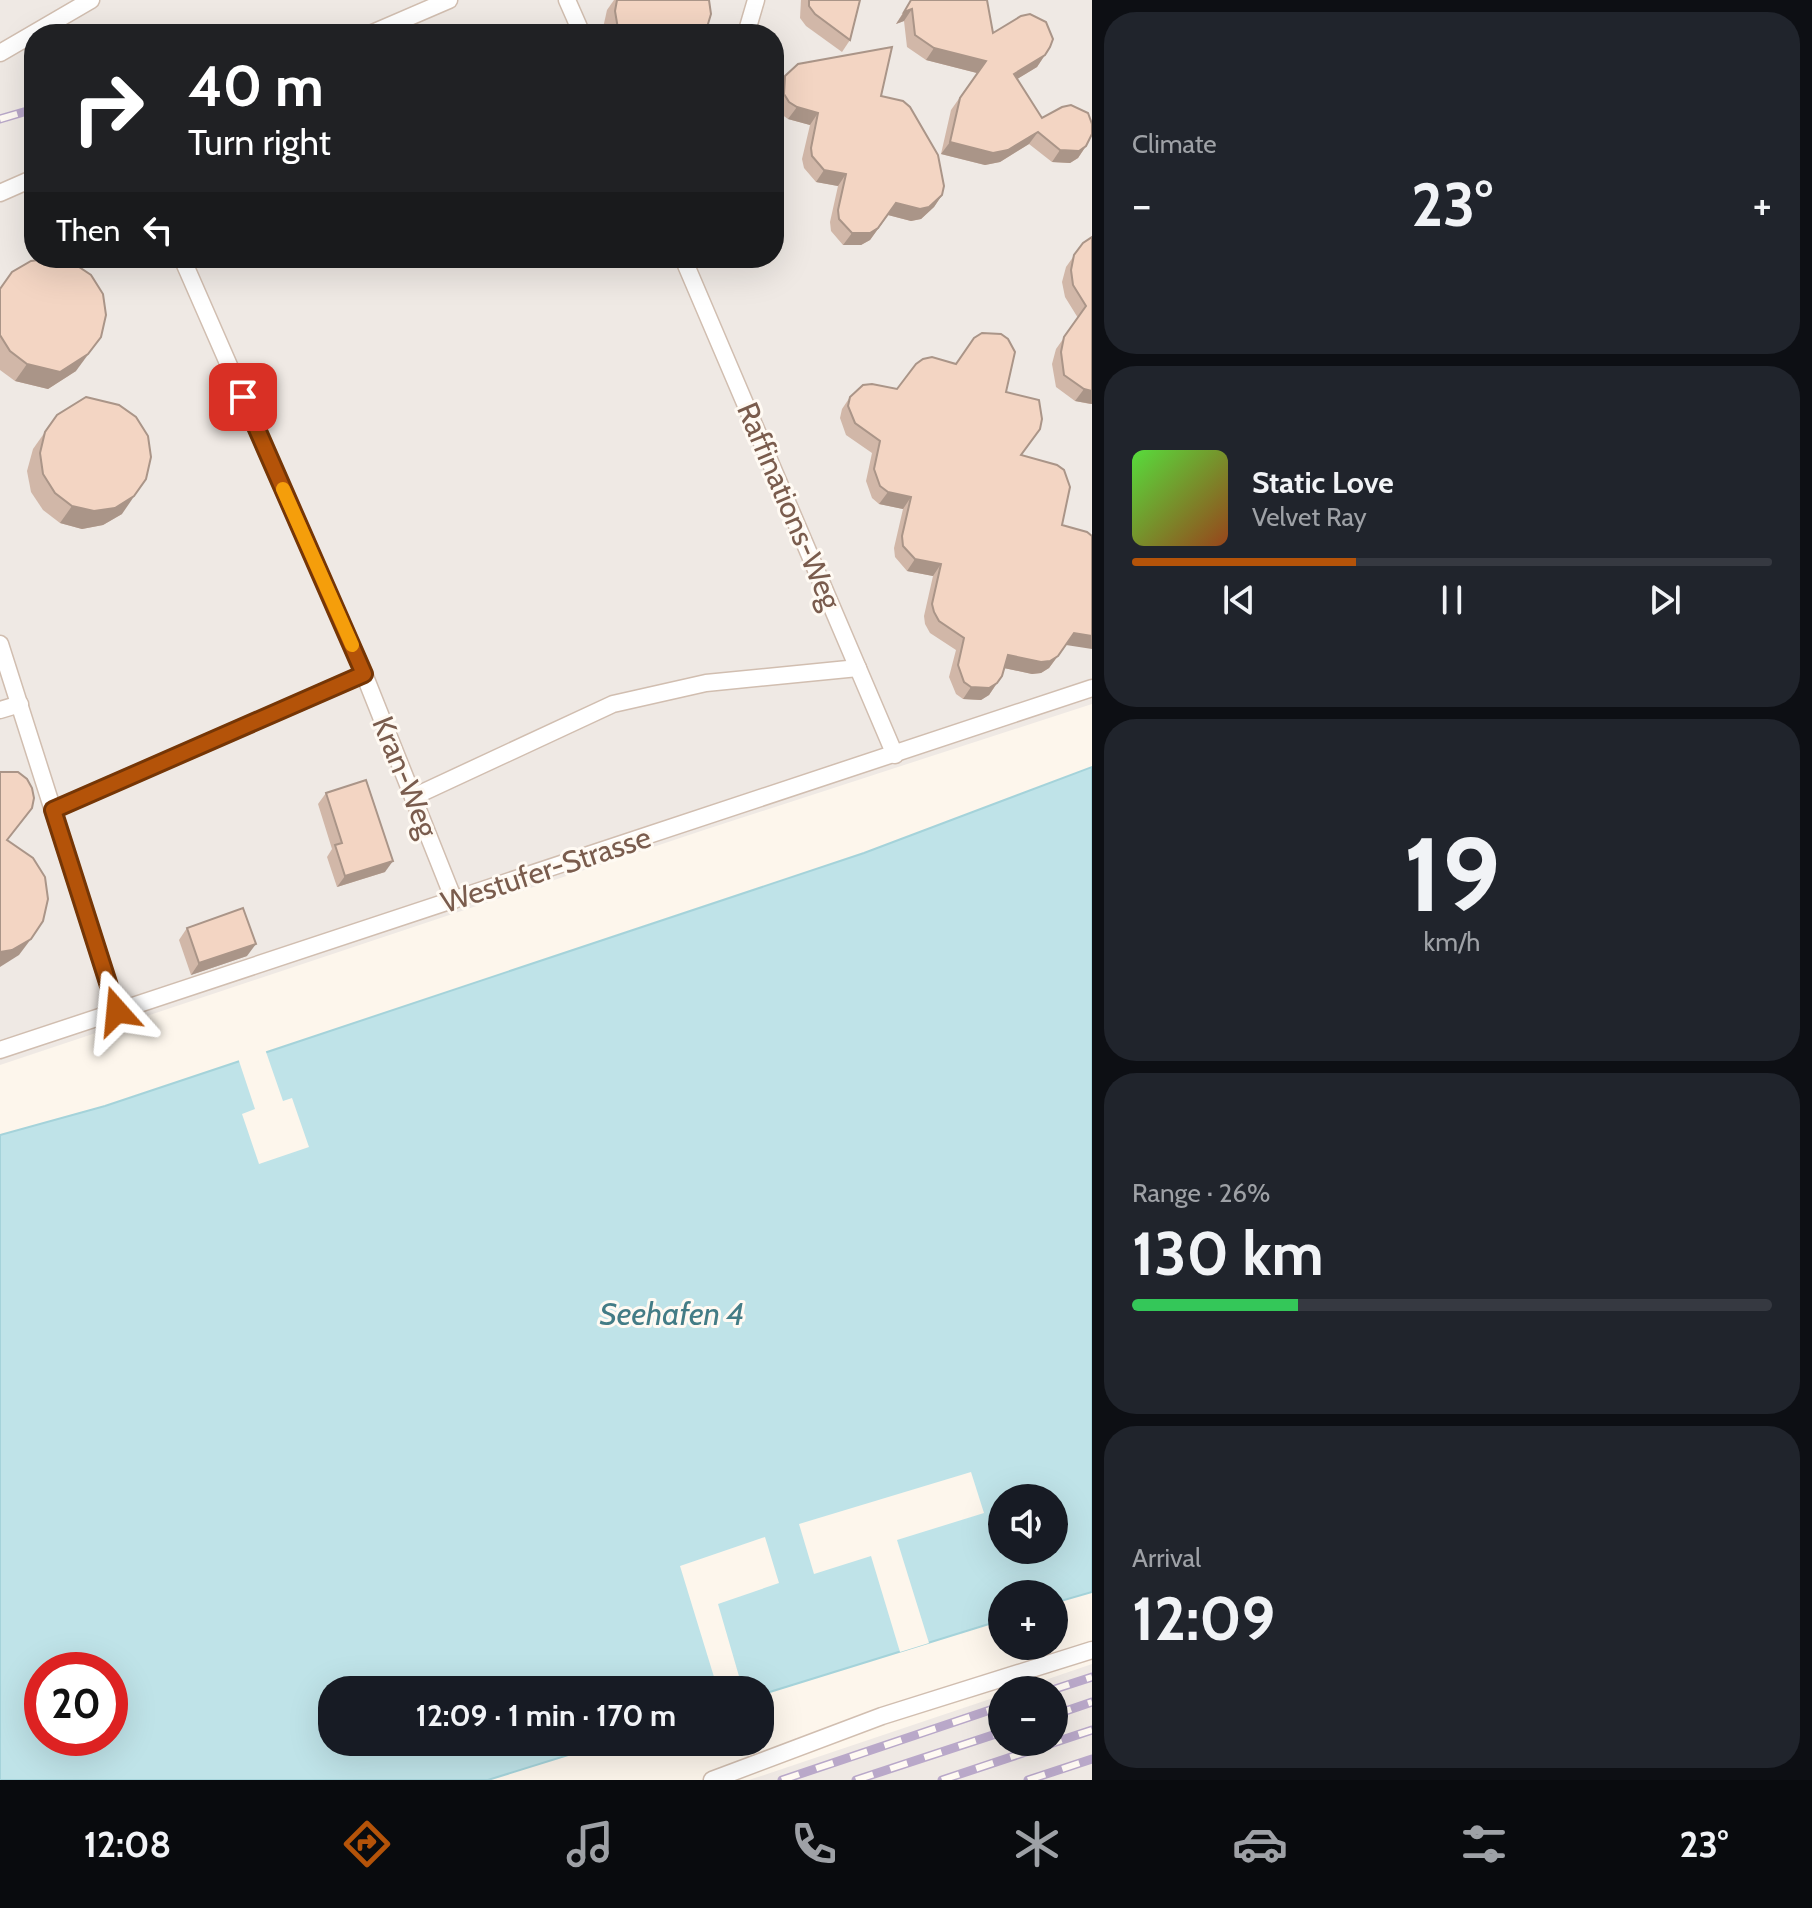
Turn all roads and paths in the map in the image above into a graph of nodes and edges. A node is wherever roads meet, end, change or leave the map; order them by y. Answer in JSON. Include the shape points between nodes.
{"nodes":[{"id":1,"x":91,"y":0,"type":"edge"},
{"id":2,"x":449,"y":0,"type":"edge"},
{"id":3,"x":567,"y":0,"type":"edge"},
{"id":4,"x":756,"y":0,"type":"edge"},
{"id":5,"x":50,"y":24,"type":"edge"},
{"id":6,"x":393,"y":24,"type":"edge"},
{"id":7,"x":578,"y":24,"type":"edge"},
{"id":8,"x":749,"y":24,"type":"edge"},
{"id":9,"x":24,"y":39,"type":"edge"},
{"id":10,"x":0,"y":53,"type":"edge"},
{"id":11,"x":24,"y":182,"type":"edge"},
{"id":12,"x":0,"y":193,"type":"edge"},
{"id":13,"x":186,"y":268,"type":"edge"},
{"id":14,"x":687,"y":268,"type":"edge"},
{"id":15,"x":0,"y":644,"type":"edge"},
{"id":16,"x":858,"y":668,"type":"junction"},
{"id":17,"x":364,"y":674,"type":"junction"},
{"id":18,"x":1092,"y":688,"type":"edge"},
{"id":19,"x":20,"y":704,"type":"junction"},
{"id":20,"x":0,"y":710,"type":"edge"},
{"id":21,"x":895,"y":755,"type":"junction"},
{"id":22,"x":413,"y":797,"type":"junction"},
{"id":23,"x":53,"y":810,"type":"junction"},
{"id":24,"x":454,"y":900,"type":"junction"},
{"id":25,"x":117,"y":1011,"type":"junction"},
{"id":26,"x":0,"y":1050,"type":"edge"},
{"id":27,"x":1092,"y":1650,"type":"edge"},
{"id":28,"x":712,"y":1780,"type":"edge"}],
"edges":[{"from":1,"to":5,"type":"lane"},
{"from":2,"to":6,"type":"lane"},
{"from":3,"to":7,"type":"lane"},
{"from":4,"to":8,"type":"lane"},
{"from":9,"to":10,"type":"lane"},
{"from":11,"to":12,"type":"lane"},
{"from":13,"to":17,"type":"lane","name":"Kran-Weg"},
{"from":14,"to":16,"type":"lane","name":"Raffinations-Weg"},
{"from":15,"to":19,"type":"lane"},
{"from":16,"to":21,"type":"lane","name":"Raffinations-Weg"},
{"from":16,"to":22,"type":"lane","via":[[706,683],[613,704]]},
{"from":17,"to":22,"type":"lane","name":"Kran-Weg"},
{"from":17,"to":23,"type":"lane"},
{"from":18,"to":21,"type":"lane","name":"Westufer-Strasse"},
{"from":19,"to":20,"type":"lane"},
{"from":19,"to":23,"type":"lane"},
{"from":21,"to":24,"type":"lane","name":"Westufer-Strasse"},
{"from":22,"to":24,"type":"lane","name":"Kran-Weg"},
{"from":23,"to":25,"type":"lane"},
{"from":24,"to":25,"type":"lane","name":"Westufer-Strasse"},
{"from":25,"to":26,"type":"lane","name":"Westufer-Strasse"},
{"from":27,"to":28,"type":"lane","via":[[882,1716]]}]}
